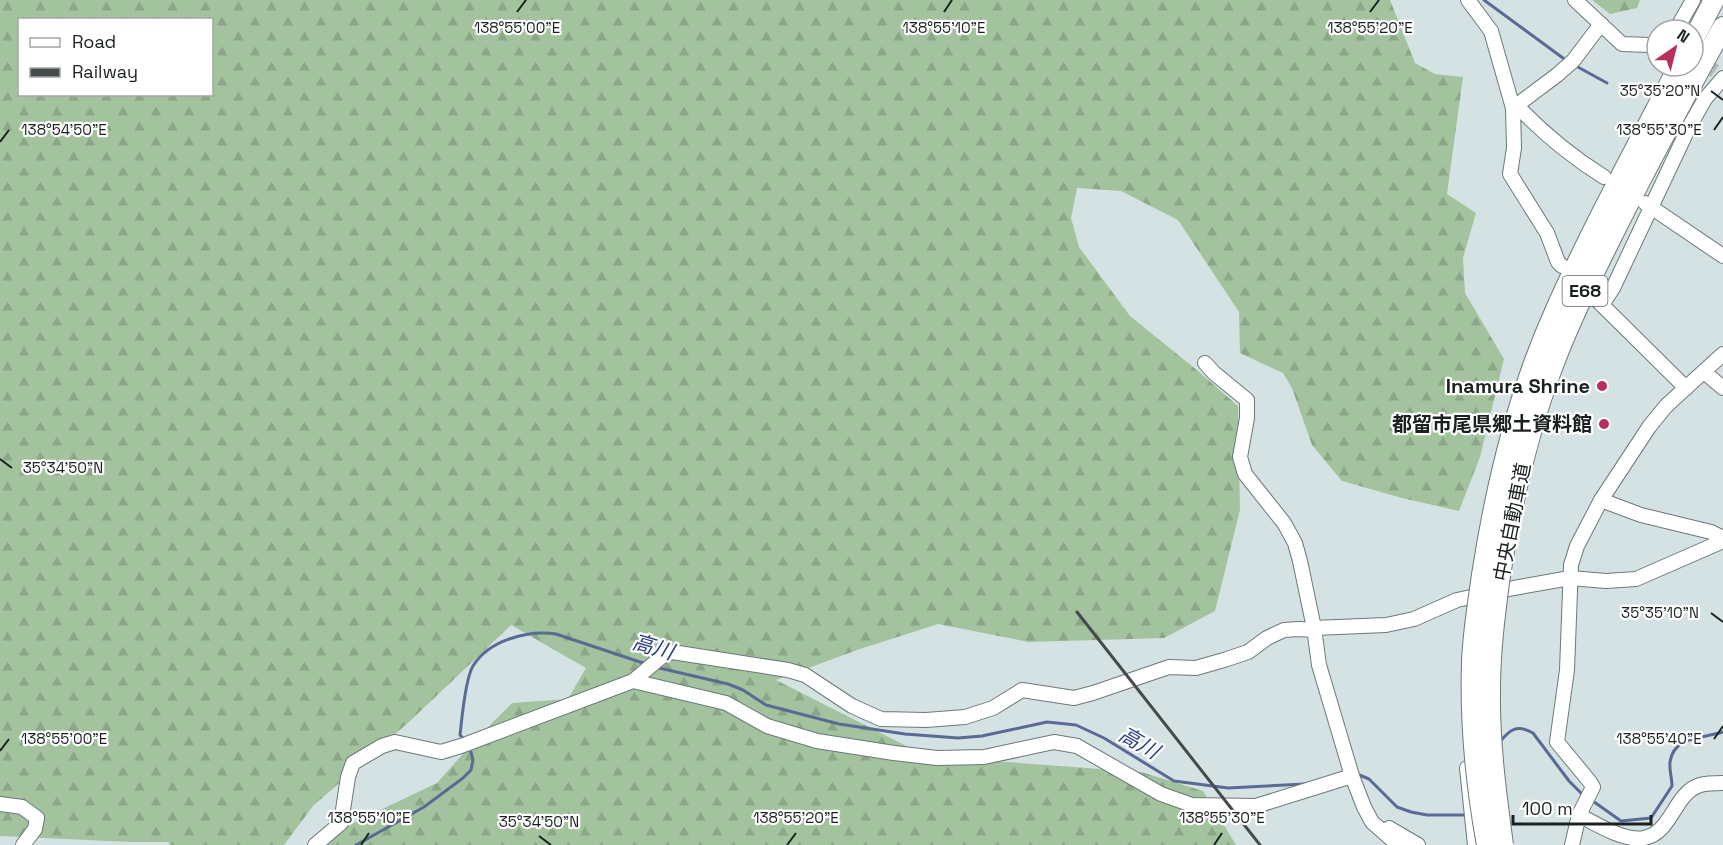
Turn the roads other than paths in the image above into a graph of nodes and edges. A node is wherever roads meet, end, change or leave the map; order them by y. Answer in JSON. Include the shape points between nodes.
{"nodes":[{"id":1,"x":1468,"y":0,"type":"edge"},
{"id":2,"x":1575,"y":0,"type":"edge"},
{"id":3,"x":1693,"y":0,"type":"edge"},
{"id":4,"x":1714,"y":0,"type":"edge"},
{"id":5,"x":1683,"y":18,"type":"edge"},
{"id":6,"x":1705,"y":18,"type":"edge"},
{"id":7,"x":1601,"y":24,"type":"junction"},
{"id":8,"x":1723,"y":27,"type":"edge"},
{"id":9,"x":1645,"y":45,"type":"edge"},
{"id":10,"x":1720,"y":75,"type":"edge"},
{"id":11,"x":1673,"y":78,"type":"edge"},
{"id":12,"x":1514,"y":106,"type":"junction"},
{"id":13,"x":1604,"y":177,"type":"dead end"},
{"id":14,"x":1646,"y":203,"type":"junction"},
{"id":15,"x":1723,"y":256,"type":"edge"},
{"id":16,"x":1562,"y":266,"type":"dead end"},
{"id":17,"x":1723,"y":354,"type":"edge"},
{"id":18,"x":1204,"y":363,"type":"dead end"},
{"id":19,"x":1704,"y":372,"type":"junction"},
{"id":20,"x":1686,"y":388,"type":"junction"},
{"id":21,"x":1723,"y":388,"type":"edge"},
{"id":22,"x":1601,"y":500,"type":"junction"},
{"id":23,"x":1723,"y":539,"type":"edge"},
{"id":24,"x":1491,"y":575,"type":"junction"},
{"id":25,"x":1570,"y":578,"type":"junction"},
{"id":26,"x":1469,"y":598,"type":"junction"},
{"id":27,"x":1313,"y":629,"type":"junction"},
{"id":28,"x":633,"y":681,"type":"junction"},
{"id":29,"x":1352,"y":776,"type":"junction"},
{"id":30,"x":1723,"y":783,"type":"edge"},
{"id":31,"x":0,"y":804,"type":"edge"},
{"id":32,"x":1364,"y":807,"type":"junction"},
{"id":33,"x":1581,"y":813,"type":"junction"},
{"id":34,"x":23,"y":845,"type":"edge"},
{"id":35,"x":315,"y":845,"type":"edge"},
{"id":36,"x":1398,"y":845,"type":"edge"},
{"id":37,"x":1418,"y":845,"type":"edge"},
{"id":38,"x":1475,"y":845,"type":"edge"},
{"id":39,"x":1486,"y":845,"type":"edge"},
{"id":40,"x":1503,"y":845,"type":"edge"},
{"id":41,"x":1572,"y":845,"type":"edge"}],
"edges":[{"from":1,"to":12,"type":"street","via":[[1491,31]]},
{"from":2,"to":7,"type":"street"},
{"from":3,"to":5,"type":"street"},
{"from":4,"to":6,"type":"highway"},
{"from":7,"to":9,"type":"street","via":[[1623,44]]},
{"from":7,"to":12,"type":"street","via":[[1570,63]]},
{"from":8,"to":24,"type":"highway","name":"中央自動車道","number":"E68","via":[[1660,141],[1568,327],[1551,369]]},
{"from":10,"to":14,"type":"street"},
{"from":11,"to":24,"type":"highway","name":"中央自動車道","number":"E68","via":[[1577,264],[1540,349],[1508,446],[1488,536]]},
{"from":12,"to":13,"type":"street"},
{"from":12,"to":16,"type":"street","via":[[1510,174],[1547,233]]},
{"from":14,"to":15,"type":"street"},
{"from":14,"to":20,"type":"street","via":[[1613,288],[1598,301]]},
{"from":17,"to":19,"type":"street"},
{"from":18,"to":27,"type":"street","via":[[1247,400],[1240,457],[1245,474],[1295,543]]},
{"from":19,"to":20,"type":"street"},
{"from":19,"to":21,"type":"street"},
{"from":20,"to":22,"type":"street","via":[[1649,427]]},
{"from":22,"to":23,"type":"street","via":[[1641,515],[1711,532]]},
{"from":22,"to":25,"type":"street","via":[[1577,546]]},
{"from":23,"to":25,"type":"street","via":[[1636,579]]},
{"from":24,"to":39,"type":"highway","name":"中央自動車道","number":"E68","bridge":true,"via":[[1472,660],[1474,754]]},
{"from":24,"to":40,"type":"highway","name":"中央自動車道","number":"E68","bridge":true,"via":[[1493,765]]},
{"from":25,"to":26,"type":"street"},
{"from":25,"to":33,"type":"street","via":[[1567,670],[1557,742],[1593,787]]},
{"from":26,"to":27,"type":"street","via":[[1414,620]]},
{"from":26,"to":38,"type":"street","via":[[1465,745]]},
{"from":27,"to":28,"type":"street","via":[[1284,630],[1248,652],[1224,660],[1196,668],[1169,667],[1074,698],[1022,690],[993,708],[955,718],[881,719],[852,706],[806,675],[672,652]]},
{"from":27,"to":29,"type":"street","via":[[1318,665]]},
{"from":28,"to":29,"type":"street","via":[[726,703],[767,726],[817,741],[894,753],[937,758],[984,757],[1054,742],[1077,746],[1161,794],[1192,806],[1256,806]]},
{"from":28,"to":35,"type":"street","via":[[441,752],[395,742],[382,746],[352,763],[341,823]]},
{"from":29,"to":32,"type":"street"},
{"from":30,"to":33,"type":"street","via":[[1698,785],[1665,824],[1644,838],[1616,833]]},
{"from":31,"to":34,"type":"street","via":[[22,807],[37,818],[35,829]]},
{"from":32,"to":36,"type":"street","via":[[1372,822]]},
{"from":32,"to":37,"type":"street","via":[[1384,825]]},
{"from":33,"to":41,"type":"street"}]}
